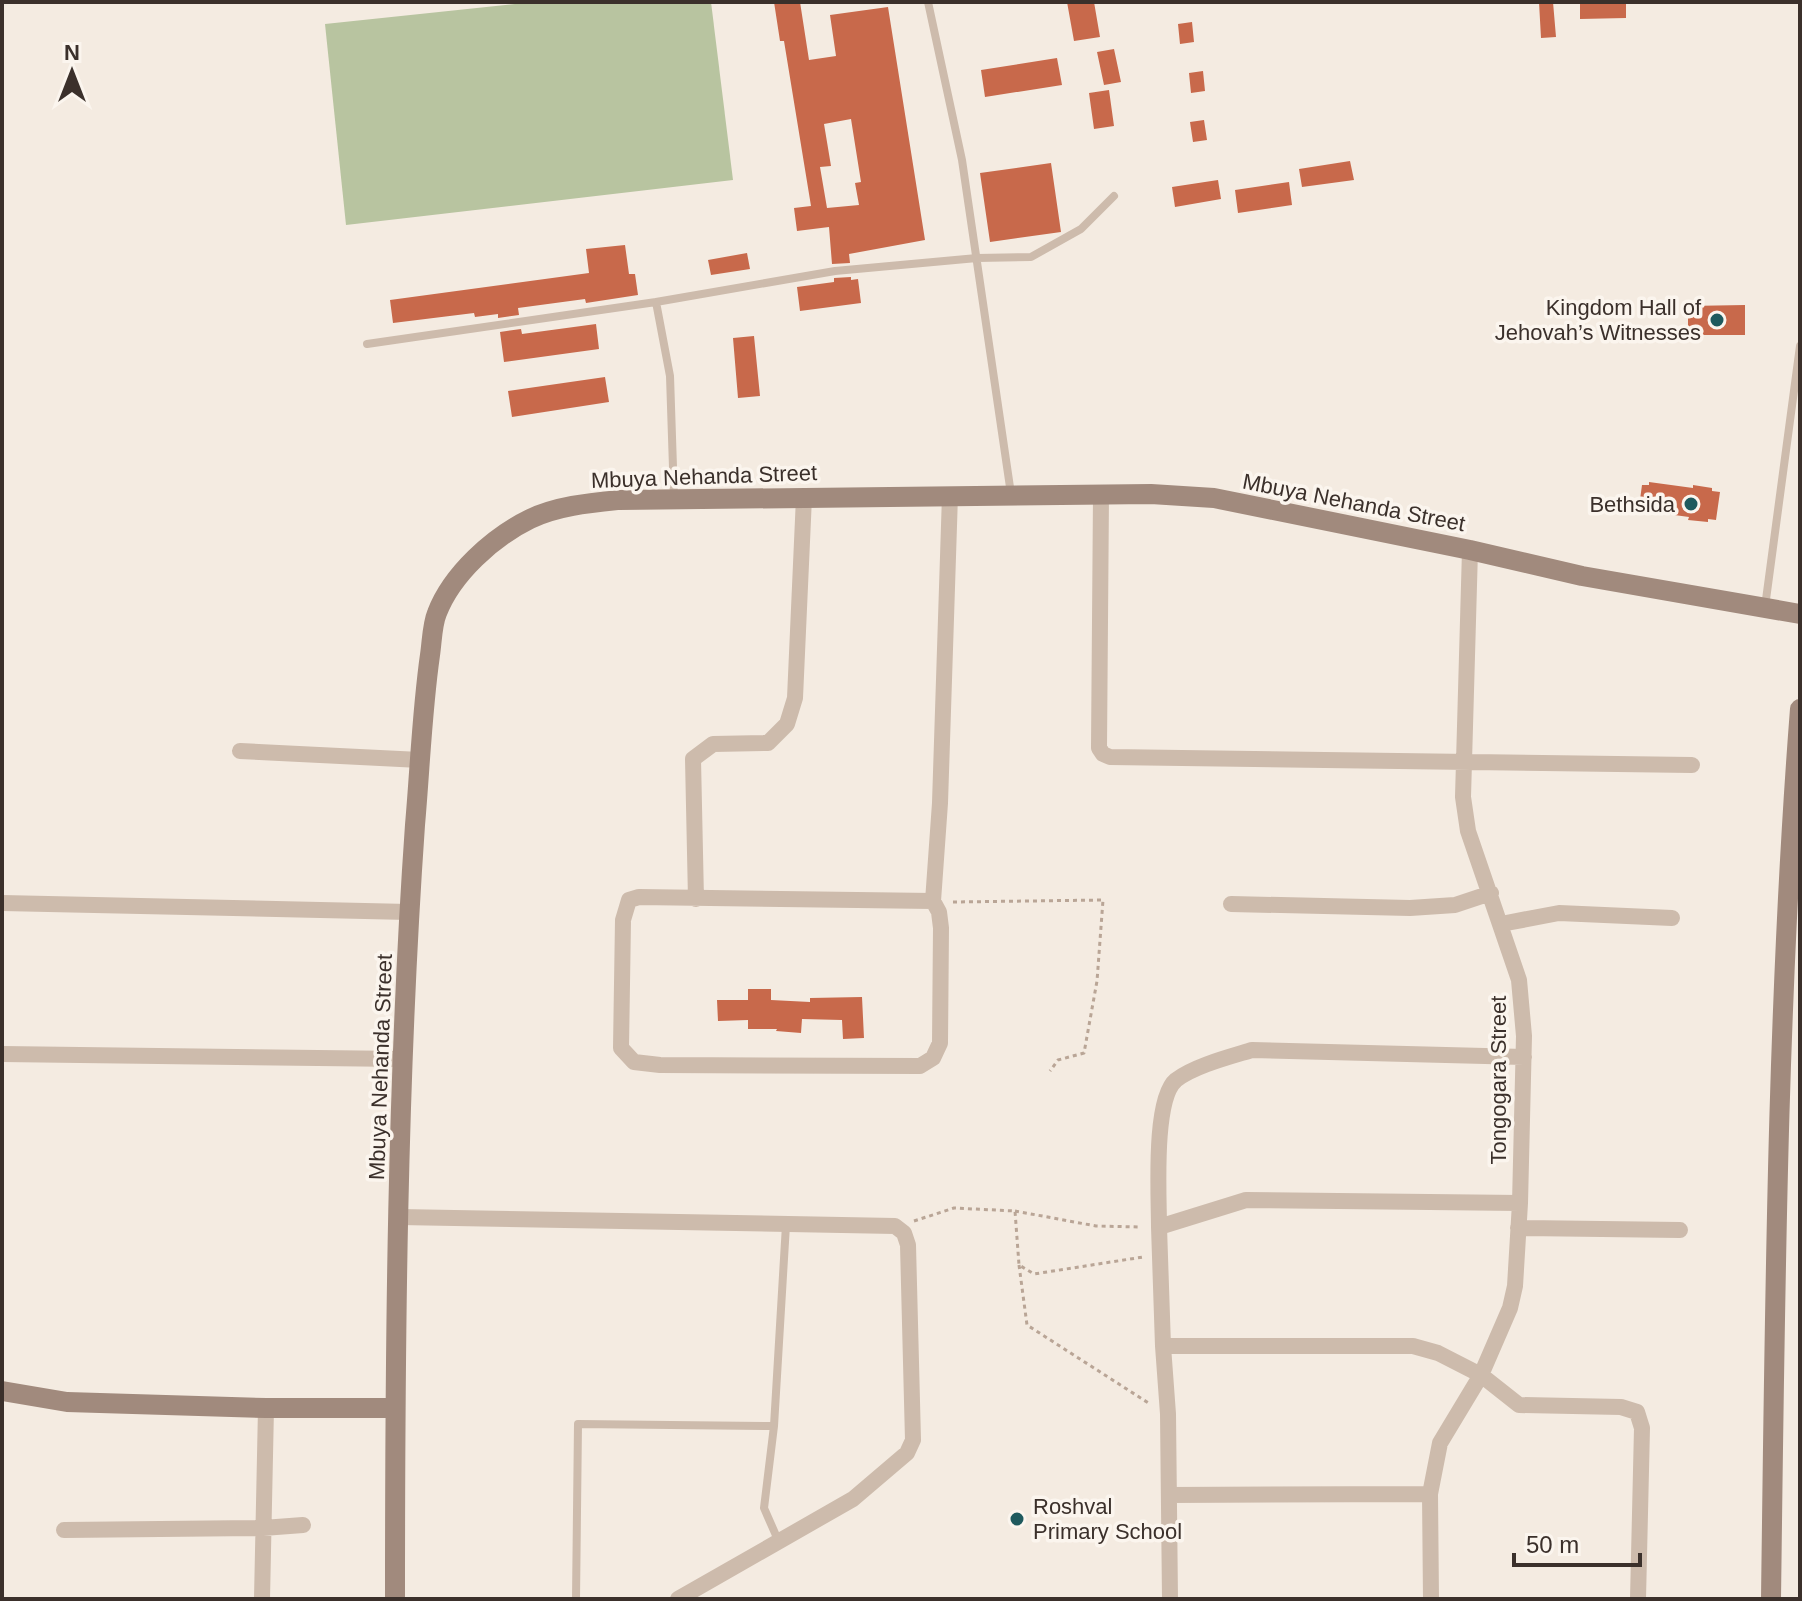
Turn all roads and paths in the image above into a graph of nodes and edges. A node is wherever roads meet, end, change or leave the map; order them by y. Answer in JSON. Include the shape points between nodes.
{"nodes":[{"id":1,"x":928,"y":2,"type":"edge"},
{"id":2,"x":1114,"y":196,"type":"dead end"},
{"id":3,"x":977,"y":258,"type":"junction"},
{"id":4,"x":656,"y":302,"type":"junction"},
{"id":5,"x":367,"y":344,"type":"dead end"},
{"id":6,"x":1800,"y":346,"type":"edge"},
{"id":7,"x":950,"y":495,"type":"junction"},
{"id":8,"x":1011,"y":495,"type":"junction"},
{"id":9,"x":1101,"y":495,"type":"junction"},
{"id":10,"x":804,"y":497,"type":"junction"},
{"id":11,"x":674,"y":499,"type":"junction"},
{"id":12,"x":1470,"y":550,"type":"junction"},
{"id":13,"x":1765,"y":608,"type":"junction"},
{"id":14,"x":1800,"y":614,"type":"edge"},
{"id":15,"x":1800,"y":709,"type":"edge"},
{"id":16,"x":240,"y":751,"type":"dead end"},
{"id":17,"x":420,"y":760,"type":"junction"},
{"id":18,"x":1465,"y":761,"type":"junction"},
{"id":19,"x":1692,"y":765,"type":"dead end"},
{"id":20,"x":1491,"y":893,"type":"junction"},
{"id":21,"x":696,"y":899,"type":"junction"},
{"id":22,"x":933,"y":901,"type":"junction"},
{"id":23,"x":2,"y":903,"type":"edge"},
{"id":24,"x":1231,"y":904,"type":"dead end"},
{"id":25,"x":409,"y":912,"type":"junction"},
{"id":26,"x":1672,"y":918,"type":"dead end"},
{"id":27,"x":1501,"y":924,"type":"junction"},
{"id":28,"x":2,"y":1054,"type":"edge"},
{"id":29,"x":1524,"y":1057,"type":"junction"},
{"id":30,"x":403,"y":1059,"type":"junction"},
{"id":31,"x":1050,"y":1071,"type":"dead end"},
{"id":32,"x":1520,"y":1203,"type":"junction"},
{"id":33,"x":1015,"y":1211,"type":"junction"},
{"id":34,"x":399,"y":1217,"type":"junction"},
{"id":35,"x":786,"y":1224,"type":"junction"},
{"id":36,"x":895,"y":1226,"type":"junction"},
{"id":37,"x":1159,"y":1227,"type":"junction"},
{"id":38,"x":1518,"y":1228,"type":"junction"},
{"id":39,"x":1680,"y":1230,"type":"dead end"},
{"id":40,"x":1160,"y":1254,"type":"junction"},
{"id":41,"x":1019,"y":1265,"type":"junction"},
{"id":42,"x":1163,"y":1346,"type":"junction"},
{"id":43,"x":1481,"y":1375,"type":"junction"},
{"id":44,"x":2,"y":1391,"type":"edge"},
{"id":45,"x":266,"y":1408,"type":"junction"},
{"id":46,"x":395,"y":1408,"type":"junction"},
{"id":47,"x":1168,"y":1414,"type":"junction"},
{"id":48,"x":774,"y":1426,"type":"junction"},
{"id":49,"x":1430,"y":1494,"type":"junction"},
{"id":50,"x":1169,"y":1495,"type":"junction"},
{"id":51,"x":303,"y":1525,"type":"dead end"},
{"id":52,"x":263,"y":1528,"type":"junction"},
{"id":53,"x":64,"y":1530,"type":"dead end"},
{"id":54,"x":778,"y":1540,"type":"junction"},
{"id":55,"x":262,"y":1599,"type":"edge"},
{"id":56,"x":395,"y":1599,"type":"edge"},
{"id":57,"x":576,"y":1599,"type":"edge"},
{"id":58,"x":678,"y":1599,"type":"edge"},
{"id":59,"x":1170,"y":1599,"type":"edge"},
{"id":60,"x":1431,"y":1599,"type":"edge"},
{"id":61,"x":1638,"y":1599,"type":"edge"},
{"id":62,"x":1771,"y":1599,"type":"edge"}],
"edges":[{"from":1,"to":3,"type":"lane"},
{"from":2,"to":3,"type":"lane","via":[[1081,229],[1031,257]]},
{"from":3,"to":4,"type":"lane","via":[[835,271]]},
{"from":3,"to":8,"type":"lane"},
{"from":4,"to":5,"type":"lane"},
{"from":4,"to":11,"type":"lane","via":[[670,376]]},
{"from":6,"to":13,"type":"lane"},
{"from":7,"to":8,"type":"street","name":"Mbuya Nehanda Street"},
{"from":7,"to":10,"type":"street","name":"Mbuya Nehanda Street"},
{"from":7,"to":22,"type":"street"},
{"from":8,"to":9,"type":"street","name":"Mbuya Nehanda Street"},
{"from":9,"to":12,"type":"street","name":"Mbuya Nehanda Street","via":[[1214,498]]},
{"from":9,"to":18,"type":"street","via":[[1103,754]]},
{"from":10,"to":11,"type":"street","name":"Mbuya Nehanda Street"},
{"from":10,"to":21,"type":"street","via":[[795,698],[787,724],[768,743],[713,744],[693,759]]},
{"from":11,"to":17,"type":"street","name":"Mbuya Nehanda Street","via":[[572,506],[530,519],[492,543],[459,576],[437,614]]},
{"from":12,"to":13,"type":"street","name":"Mbuya Nehanda Street"},
{"from":12,"to":18,"type":"street","name":"Tongogara Street"},
{"from":13,"to":14,"type":"street","name":"Mbuya Nehanda Street"},
{"from":15,"to":62,"type":"street","via":[[1789,853]]},
{"from":16,"to":17,"type":"street"},
{"from":17,"to":25,"type":"street","name":"Mbuya Nehanda Street"},
{"from":18,"to":19,"type":"street"},
{"from":18,"to":20,"type":"street","name":"Tongogara Street","via":[[1468,831]]},
{"from":20,"to":24,"type":"street","via":[[1455,905],[1410,908]]},
{"from":20,"to":27,"type":"street","name":"Tongogara Street"},
{"from":21,"to":22,"type":"street"},
{"from":21,"to":22,"type":"street","via":[[629,900],[623,920],[621,1048],[634,1062],[920,1066],[933,1058],[940,1043],[941,928]]},
{"from":22,"to":31,"type":"path","via":[[1103,900],[1097,981],[1084,1053],[1058,1060]]},
{"from":23,"to":25,"type":"street"},
{"from":25,"to":30,"type":"street","name":"Mbuya Nehanda Street"},
{"from":26,"to":27,"type":"street","via":[[1559,913]]},
{"from":27,"to":29,"type":"street","name":"Tongogara Street","via":[[1519,980]]},
{"from":28,"to":30,"type":"street"},
{"from":29,"to":32,"type":"street","name":"Tongogara Street"},
{"from":29,"to":37,"type":"street","via":[[1252,1050],[1214,1062],[1174,1081],[1162,1108]]},
{"from":30,"to":34,"type":"street","name":"Mbuya Nehanda Street"},
{"from":32,"to":37,"type":"street","via":[[1246,1200]]},
{"from":32,"to":38,"type":"street","name":"Tongogara Street"},
{"from":33,"to":36,"type":"path","via":[[954,1208]]},
{"from":33,"to":37,"type":"path","via":[[1096,1226]]},
{"from":33,"to":41,"type":"path"},
{"from":34,"to":35,"type":"street"},
{"from":34,"to":46,"type":"street","name":"Mbuya Nehanda Street"},
{"from":35,"to":36,"type":"street"},
{"from":35,"to":48,"type":"lane"},
{"from":36,"to":54,"type":"street","via":[[908,1245],[913,1440],[907,1453],[853,1499]]},
{"from":37,"to":40,"type":"street"},
{"from":38,"to":39,"type":"street"},
{"from":38,"to":43,"type":"street","name":"Tongogara Street","via":[[1510,1308]]},
{"from":40,"to":41,"type":"path","via":[[1034,1274]]},
{"from":40,"to":42,"type":"street"},
{"from":41,"to":47,"type":"path","via":[[1027,1325]]},
{"from":42,"to":43,"type":"street","via":[[1413,1346]]},
{"from":42,"to":47,"type":"street"},
{"from":43,"to":49,"type":"street","name":"Tongogara Street","via":[[1440,1443]]},
{"from":43,"to":61,"type":"street","via":[[1519,1405],[1621,1407],[1637,1412],[1642,1428]]},
{"from":44,"to":45,"type":"street","via":[[67,1402]]},
{"from":45,"to":46,"type":"street"},
{"from":45,"to":52,"type":"street"},
{"from":46,"to":56,"type":"street","name":"Mbuya Nehanda Street"},
{"from":47,"to":50,"type":"street"},
{"from":48,"to":54,"type":"lane","via":[[764,1508]]},
{"from":48,"to":57,"type":"lane","via":[[578,1424]]},
{"from":49,"to":50,"type":"street"},
{"from":49,"to":60,"type":"street","name":"Tongogara Street"},
{"from":50,"to":59,"type":"street"},
{"from":51,"to":52,"type":"street"},
{"from":52,"to":53,"type":"street"},
{"from":52,"to":55,"type":"street"},
{"from":54,"to":58,"type":"street"}]}
